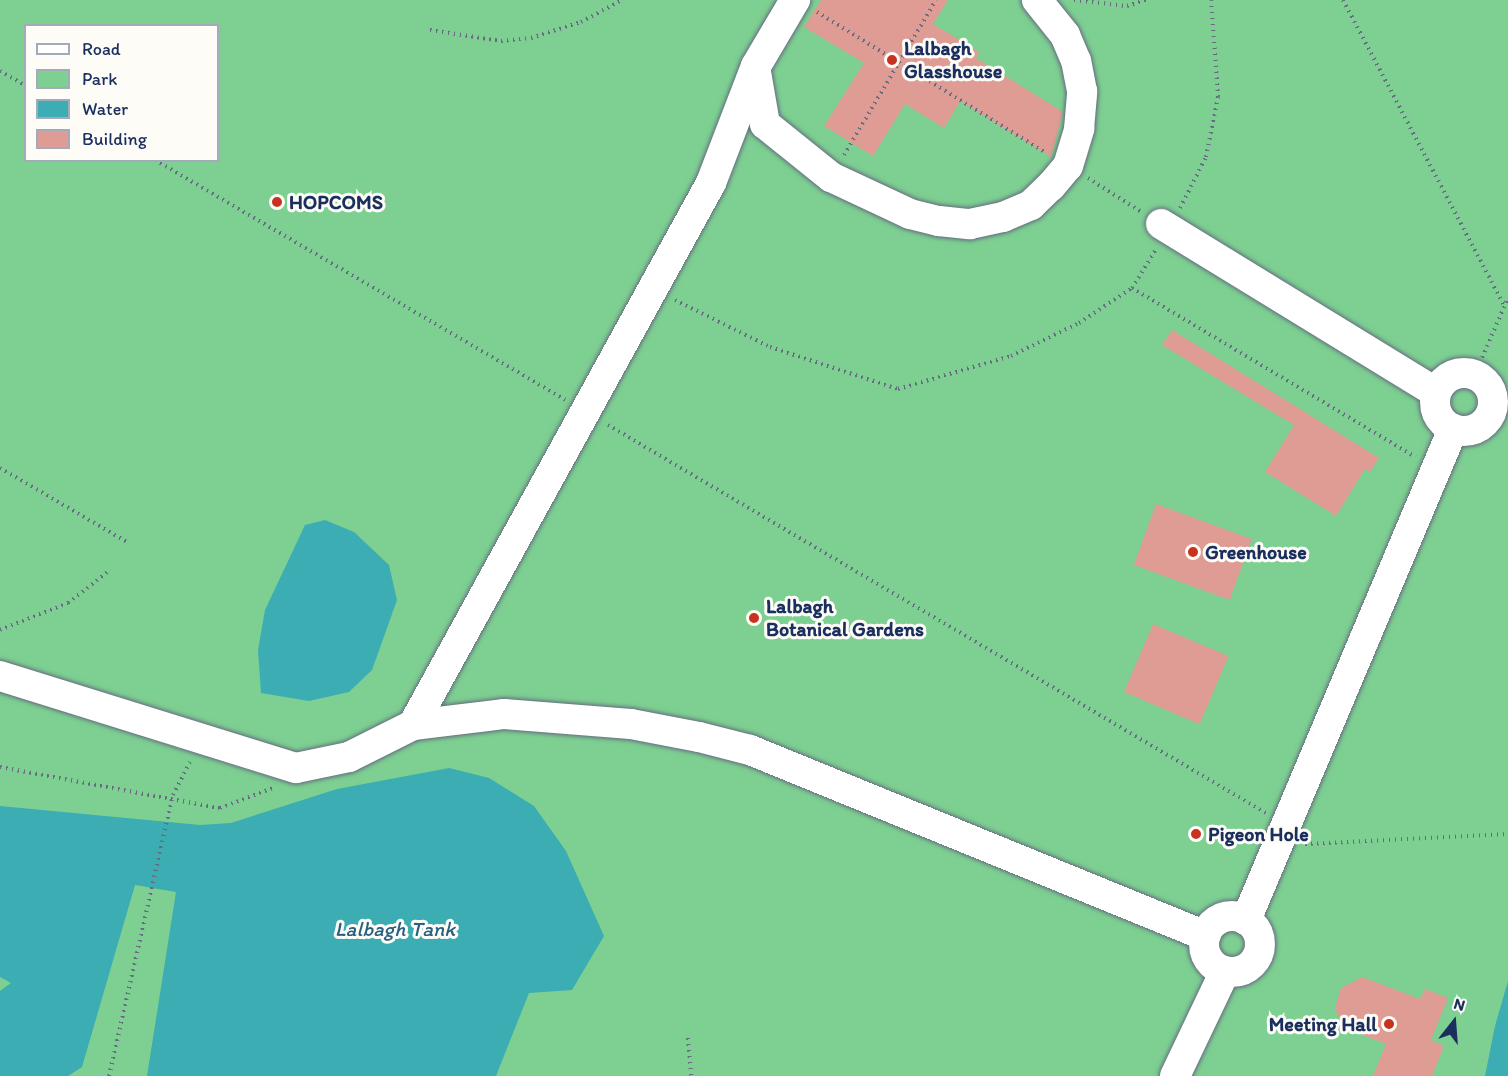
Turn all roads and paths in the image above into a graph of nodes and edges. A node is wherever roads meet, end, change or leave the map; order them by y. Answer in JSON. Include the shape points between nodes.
{"nodes":[{"id":1,"x":622,"y":0,"type":"edge"},
{"id":2,"x":936,"y":0,"type":"edge"},
{"id":3,"x":1037,"y":0,"type":"edge"},
{"id":4,"x":1074,"y":0,"type":"edge"},
{"id":5,"x":1146,"y":0,"type":"edge"},
{"id":6,"x":1211,"y":0,"type":"edge"},
{"id":7,"x":1343,"y":0,"type":"edge"},
{"id":8,"x":802,"y":3,"type":"edge"},
{"id":9,"x":430,"y":30,"type":"dead end"},
{"id":10,"x":898,"y":65,"type":"junction"},
{"id":11,"x":756,"y":66,"type":"junction"},
{"id":12,"x":0,"y":71,"type":"edge"},
{"id":13,"x":24,"y":85,"type":"edge"},
{"id":14,"x":158,"y":162,"type":"edge"},
{"id":15,"x":1068,"y":166,"type":"junction"},
{"id":16,"x":831,"y":177,"type":"junction"},
{"id":17,"x":1165,"y":226,"type":"junction"},
{"id":18,"x":1132,"y":288,"type":"junction"},
{"id":19,"x":653,"y":289,"type":"junction"},
{"id":20,"x":1508,"y":298,"type":"edge"},
{"id":21,"x":1504,"y":306,"type":"junction"},
{"id":22,"x":1475,"y":374,"type":"junction"},
{"id":23,"x":1436,"y":392,"type":"junction"},
{"id":24,"x":585,"y":412,"type":"junction"},
{"id":25,"x":1500,"y":416,"type":"edge"},
{"id":26,"x":1453,"y":429,"type":"junction"},
{"id":27,"x":0,"y":468,"type":"edge"},
{"id":28,"x":1433,"y":468,"type":"junction"},
{"id":29,"x":127,"y":542,"type":"dead end"},
{"id":30,"x":110,"y":570,"type":"dead end"},
{"id":31,"x":0,"y":630,"type":"edge"},
{"id":32,"x":0,"y":676,"type":"edge"},
{"id":33,"x":413,"y":725,"type":"junction"},
{"id":34,"x":202,"y":740,"type":"junction"},
{"id":35,"x":0,"y":767,"type":"edge"},
{"id":36,"x":285,"y":784,"type":"dead end"},
{"id":37,"x":173,"y":795,"type":"junction"},
{"id":38,"x":1508,"y":834,"type":"edge"},
{"id":39,"x":1285,"y":836,"type":"junction"},
{"id":40,"x":1246,"y":920,"type":"junction"},
{"id":41,"x":1205,"y":936,"type":"junction"},
{"id":42,"x":1225,"y":971,"type":"junction"},
{"id":43,"x":688,"y":1038,"type":"dead end"},
{"id":44,"x":109,"y":1076,"type":"edge"},
{"id":45,"x":691,"y":1076,"type":"edge"},
{"id":46,"x":1175,"y":1076,"type":"edge"}],
"edges":[{"from":1,"to":9,"type":"path","via":[[581,22],[531,38],[501,41]]},
{"from":2,"to":10,"type":"path"},
{"from":3,"to":15,"type":"street","via":[[1065,35],[1082,91]]},
{"from":4,"to":5,"type":"path","via":[[1127,6]]},
{"from":6,"to":17,"type":"path","via":[[1218,97],[1206,157]]},
{"from":7,"to":21,"type":"path"},
{"from":8,"to":10,"type":"path"},
{"from":8,"to":11,"type":"street"},
{"from":10,"to":15,"type":"path"},
{"from":10,"to":16,"type":"path"},
{"from":11,"to":16,"type":"street","via":[[765,124]]},
{"from":11,"to":19,"type":"street","via":[[711,183]]},
{"from":12,"to":13,"type":"path"},
{"from":14,"to":24,"type":"path"},
{"from":15,"to":16,"type":"street","via":[[1031,205],[970,224],[910,214]]},
{"from":15,"to":17,"type":"path"},
{"from":17,"to":18,"type":"path"},
{"from":17,"to":23,"type":"street"},
{"from":18,"to":19,"type":"path","via":[[1079,323],[1011,356],[898,389],[770,347]]},
{"from":18,"to":28,"type":"path"},
{"from":19,"to":24,"type":"street"},
{"from":20,"to":21,"type":"path"},
{"from":21,"to":22,"type":"path"},
{"from":22,"to":23,"type":"street","via":[[1452,375]]},
{"from":22,"to":25,"type":"street","via":[[1491,390]]},
{"from":23,"to":26,"type":"street","via":[[1437,414]]},
{"from":24,"to":33,"type":"street"},
{"from":24,"to":39,"type":"path"},
{"from":25,"to":26,"type":"street","via":[[1476,429]]},
{"from":26,"to":28,"type":"street"},
{"from":27,"to":29,"type":"path"},
{"from":28,"to":39,"type":"street"},
{"from":30,"to":31,"type":"path","via":[[68,603]]},
{"from":32,"to":34,"type":"street"},
{"from":33,"to":34,"type":"street","via":[[349,757],[296,768]]},
{"from":33,"to":41,"type":"street","via":[[504,714],[631,724],[750,750]]},
{"from":34,"to":37,"type":"path"},
{"from":35,"to":37,"type":"path"},
{"from":36,"to":37,"type":"path","via":[[220,808]]},
{"from":37,"to":44,"type":"path"},
{"from":38,"to":39,"type":"path"},
{"from":39,"to":40,"type":"street"},
{"from":40,"to":41,"type":"street","via":[[1220,919]]},
{"from":40,"to":42,"type":"street","via":[[1257,933],[1259,953],[1245,969]]},
{"from":41,"to":42,"type":"street","via":[[1208,959]]},
{"from":42,"to":46,"type":"street"},
{"from":43,"to":45,"type":"path"}]}
